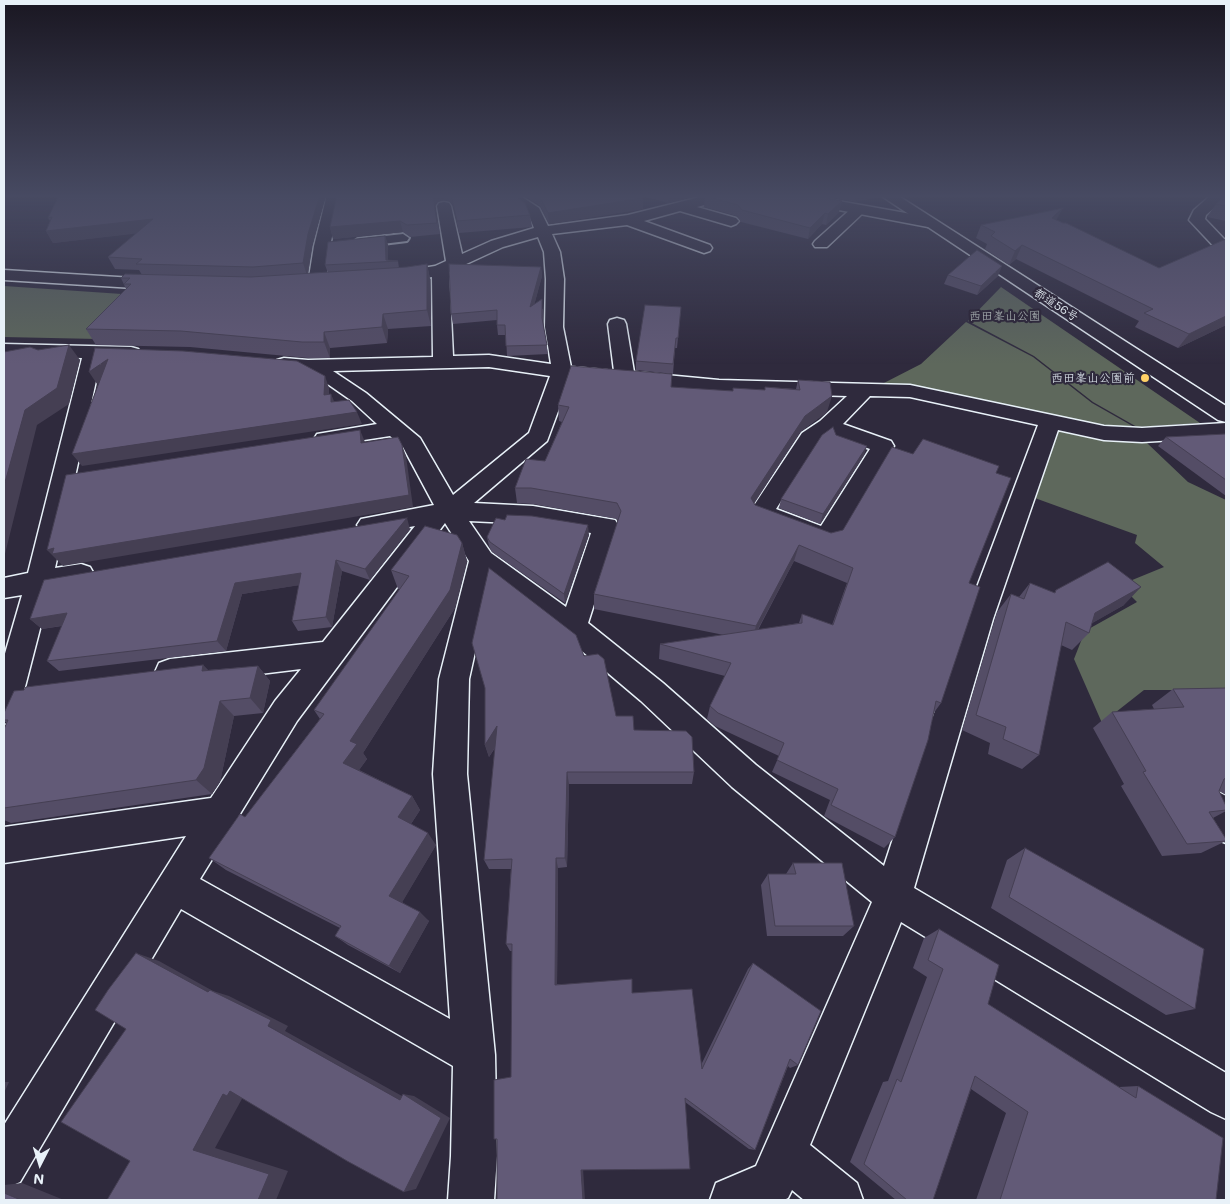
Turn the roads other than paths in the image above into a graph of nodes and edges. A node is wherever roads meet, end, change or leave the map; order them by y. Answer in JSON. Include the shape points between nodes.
{"nodes":[{"id":1,"x":321,"y":251,"type":"edge"},
{"id":2,"x":448,"y":251,"type":"edge"},
{"id":3,"x":481,"y":251,"type":"edge"},
{"id":4,"x":552,"y":251,"type":"edge"},
{"id":5,"x":973,"y":251,"type":"edge"},
{"id":6,"x":447,"y":266,"type":"junction"},
{"id":7,"x":4,"y":275,"type":"edge"},
{"id":8,"x":374,"y":279,"type":"edge"},
{"id":9,"x":336,"y":282,"type":"edge"},
{"id":10,"x":317,"y":283,"type":"junction"},
{"id":11,"x":153,"y":284,"type":"edge"},
{"id":12,"x":298,"y":284,"type":"edge"},
{"id":13,"x":617,"y":324,"type":"dead end"},
{"id":14,"x":4,"y":350,"type":"edge"},
{"id":15,"x":93,"y":352,"type":"junction"},
{"id":16,"x":162,"y":354,"type":"edge"},
{"id":17,"x":261,"y":361,"type":"edge"},
{"id":18,"x":443,"y":362,"type":"junction"},
{"id":19,"x":307,"y":366,"type":"junction"},
{"id":20,"x":562,"y":372,"type":"junction"},
{"id":21,"x":625,"y":378,"type":"junction"},
{"id":22,"x":865,"y":389,"type":"junction"},
{"id":23,"x":1226,"y":415,"type":"edge"},
{"id":24,"x":1050,"y":421,"type":"junction"},
{"id":25,"x":828,"y":426,"type":"junction"},
{"id":26,"x":394,"y":428,"type":"junction"},
{"id":27,"x":1226,"y":430,"type":"edge"},
{"id":28,"x":306,"y":442,"type":"edge"},
{"id":29,"x":444,"y":512,"type":"junction"},
{"id":30,"x":350,"y":529,"type":"edge"},
{"id":31,"x":482,"y":560,"type":"junction"},
{"id":32,"x":107,"y":570,"type":"edge"},
{"id":33,"x":38,"y":582,"type":"junction"},
{"id":34,"x":4,"y":588,"type":"edge"},
{"id":35,"x":573,"y":627,"type":"junction"},
{"id":36,"x":330,"y":654,"type":"junction"},
{"id":37,"x":146,"y":675,"type":"edge"},
{"id":38,"x":38,"y":688,"type":"edge"},
{"id":39,"x":6,"y":701,"type":"edge"},
{"id":40,"x":219,"y":814,"type":"junction"},
{"id":41,"x":4,"y":845,"type":"edge"},
{"id":42,"x":175,"y":885,"type":"junction"},
{"id":43,"x":893,"y":896,"type":"junction"},
{"id":44,"x":474,"y":1055,"type":"junction"},
{"id":45,"x":1226,"y":1097,"type":"edge"},
{"id":46,"x":785,"y":1154,"type":"junction"},
{"id":47,"x":4,"y":1166,"type":"edge"},
{"id":48,"x":471,"y":1200,"type":"edge"},
{"id":49,"x":733,"y":1200,"type":"edge"},
{"id":50,"x":840,"y":1200,"type":"edge"}],
"edges":[{"from":1,"to":10,"type":"street"},
{"from":2,"to":6,"type":"street"},
{"from":3,"to":6,"type":"street"},
{"from":4,"to":20,"type":"street","via":[[555,279],[554,327]]},
{"from":5,"to":23,"type":"street","name":"都道56号"},
{"from":6,"to":8,"type":"street","via":[[411,276]]},
{"from":6,"to":18,"type":"street"},
{"from":7,"to":11,"type":"street"},
{"from":9,"to":10,"type":"street"},
{"from":10,"to":12,"type":"street"},
{"from":13,"to":21,"type":"street"},
{"from":14,"to":15,"type":"street"},
{"from":15,"to":16,"type":"street"},
{"from":15,"to":33,"type":"street","via":[[72,478]]},
{"from":17,"to":19,"type":"street"},
{"from":18,"to":19,"type":"street"},
{"from":18,"to":20,"type":"street","via":[[489,361]]},
{"from":19,"to":26,"type":"street","via":[[359,397]]},
{"from":20,"to":21,"type":"street"},
{"from":20,"to":29,"type":"street","via":[[538,436]]},
{"from":21,"to":22,"type":"street","via":[[718,386]]},
{"from":22,"to":24,"type":"street","via":[[910,391]]},
{"from":22,"to":25,"type":"street"},
{"from":24,"to":27,"type":"street","via":[[1104,433],[1142,435]]},
{"from":24,"to":43,"type":"street","via":[[979,619]]},
{"from":25,"to":25,"type":"street","via":[[810,438],[761,513],[826,538],[883,446]]},
{"from":26,"to":28,"type":"street"},
{"from":26,"to":29,"type":"street","via":[[412,443]]},
{"from":29,"to":30,"type":"street"},
{"from":29,"to":31,"type":"street"},
{"from":29,"to":35,"type":"street","via":[[534,515],[606,526]]},
{"from":29,"to":36,"type":"street"},
{"from":31,"to":35,"type":"street"},
{"from":31,"to":44,"type":"street","via":[[454,679],[450,774]]},
{"from":32,"to":33,"type":"street"},
{"from":33,"to":34,"type":"street"},
{"from":33,"to":39,"type":"street"},
{"from":35,"to":43,"type":"street","via":[[652,692],[744,776]]},
{"from":36,"to":37,"type":"street"},
{"from":36,"to":40,"type":"street","via":[[286,711]]},
{"from":38,"to":39,"type":"street"},
{"from":40,"to":41,"type":"street"},
{"from":40,"to":42,"type":"street"},
{"from":42,"to":44,"type":"street"},
{"from":42,"to":47,"type":"street"},
{"from":43,"to":45,"type":"street"},
{"from":43,"to":46,"type":"street"},
{"from":44,"to":48,"type":"street"},
{"from":46,"to":49,"type":"street","via":[[772,1182]]},
{"from":46,"to":50,"type":"street"}]}
